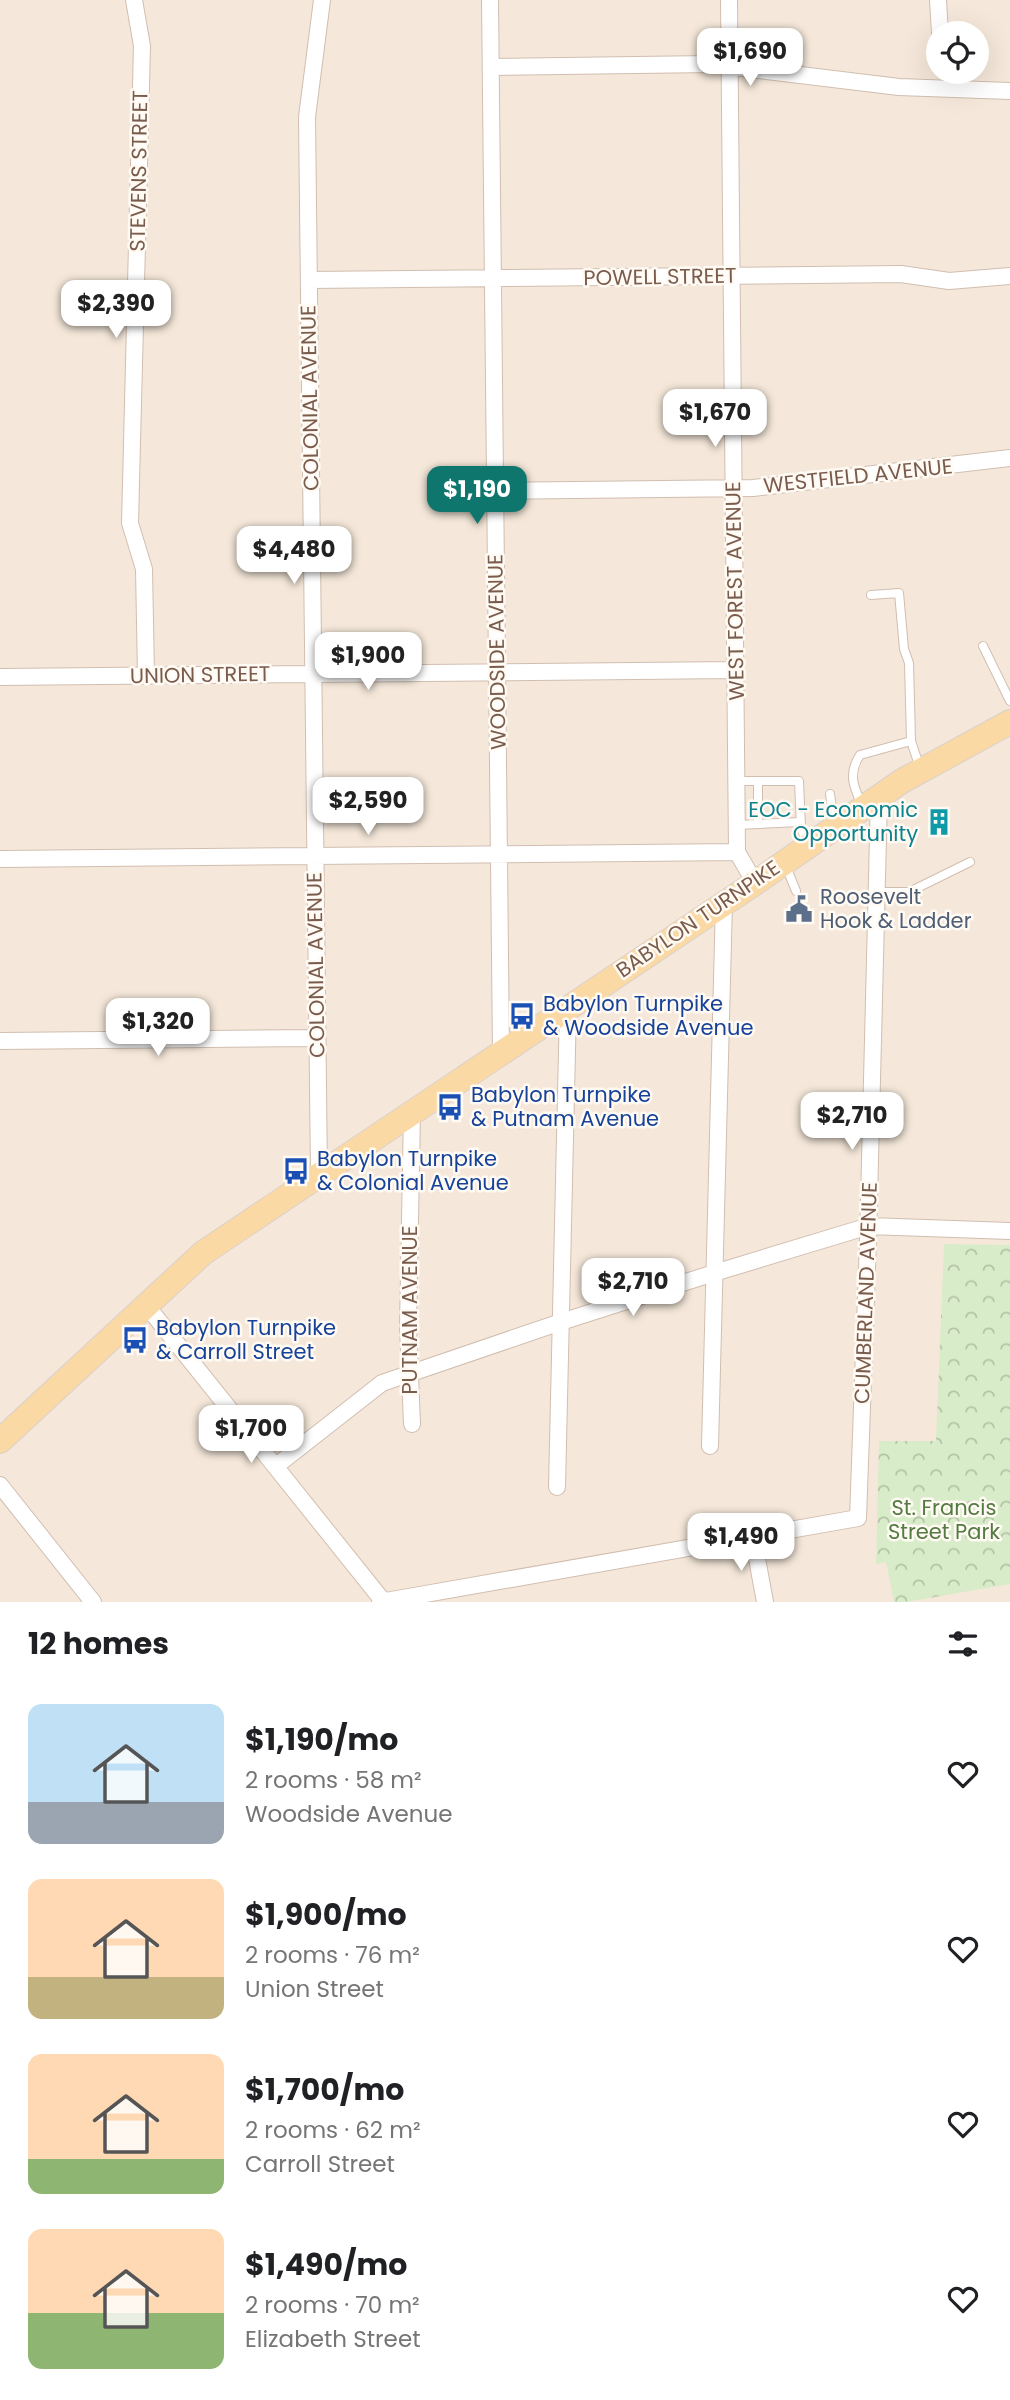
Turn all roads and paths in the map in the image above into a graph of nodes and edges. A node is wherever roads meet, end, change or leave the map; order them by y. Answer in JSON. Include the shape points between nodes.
{"nodes":[{"id":1,"x":134,"y":0,"type":"edge"},
{"id":2,"x":322,"y":0,"type":"edge"},
{"id":3,"x":490,"y":0,"type":"edge"},
{"id":4,"x":729,"y":0,"type":"edge"},
{"id":5,"x":938,"y":0,"type":"edge"},
{"id":6,"x":939,"y":21,"type":"edge"},
{"id":7,"x":491,"y":66,"type":"junction"},
{"id":8,"x":729,"y":68,"type":"junction"},
{"id":9,"x":926,"y":83,"type":"edge"},
{"id":10,"x":962,"y":84,"type":"edge"},
{"id":11,"x":1010,"y":91,"type":"edge"},
{"id":12,"x":731,"y":276,"type":"junction"},
{"id":13,"x":1010,"y":276,"type":"edge"},
{"id":14,"x":492,"y":278,"type":"junction"},
{"id":15,"x":309,"y":280,"type":"junction"},
{"id":16,"x":1010,"y":458,"type":"edge"},
{"id":17,"x":734,"y":487,"type":"junction"},
{"id":18,"x":495,"y":491,"type":"junction"},
{"id":19,"x":871,"y":595,"type":"dead end"},
{"id":20,"x":983,"y":646,"type":"dead end"},
{"id":21,"x":735,"y":670,"type":"junction"},
{"id":22,"x":497,"y":672,"type":"junction"},
{"id":23,"x":313,"y":674,"type":"junction"},
{"id":24,"x":146,"y":676,"type":"junction"},
{"id":25,"x":0,"y":677,"type":"edge"},
{"id":26,"x":1010,"y":701,"type":"edge"},
{"id":27,"x":1010,"y":722,"type":"edge"},
{"id":28,"x":911,"y":741,"type":"junction"},
{"id":29,"x":921,"y":769,"type":"junction"},
{"id":30,"x":758,"y":781,"type":"junction"},
{"id":31,"x":736,"y":782,"type":"junction"},
{"id":32,"x":830,"y":794,"type":"dead end"},
{"id":33,"x":871,"y":802,"type":"junction"},
{"id":34,"x":800,"y":822,"type":"junction"},
{"id":35,"x":758,"y":824,"type":"junction"},
{"id":36,"x":737,"y":825,"type":"junction"},
{"id":37,"x":835,"y":826,"type":"junction"},
{"id":38,"x":808,"y":846,"type":"junction"},
{"id":39,"x":737,"y":852,"type":"junction"},
{"id":40,"x":499,"y":854,"type":"junction"},
{"id":41,"x":314,"y":856,"type":"junction"},
{"id":42,"x":0,"y":859,"type":"edge"},
{"id":43,"x":784,"y":862,"type":"junction"},
{"id":44,"x":970,"y":862,"type":"dead end"},
{"id":45,"x":755,"y":883,"type":"junction"},
{"id":46,"x":796,"y":891,"type":"dead end"},
{"id":47,"x":876,"y":892,"type":"junction"},
{"id":48,"x":724,"y":902,"type":"junction"},
{"id":49,"x":568,"y":1007,"type":"junction"},
{"id":50,"x":316,"y":1038,"type":"junction"},
{"id":51,"x":0,"y":1041,"type":"edge"},
{"id":52,"x":501,"y":1051,"type":"junction"},
{"id":53,"x":412,"y":1113,"type":"junction"},
{"id":54,"x":319,"y":1174,"type":"junction"},
{"id":55,"x":869,"y":1226,"type":"junction"},
{"id":56,"x":1010,"y":1231,"type":"edge"},
{"id":57,"x":714,"y":1273,"type":"junction"},
{"id":58,"x":146,"y":1305,"type":"junction"},
{"id":59,"x":561,"y":1322,"type":"junction"},
{"id":60,"x":409,"y":1373,"type":"junction"},
{"id":61,"x":412,"y":1424,"type":"dead end"},
{"id":62,"x":0,"y":1441,"type":"edge"},
{"id":63,"x":710,"y":1446,"type":"dead end"},
{"id":64,"x":276,"y":1466,"type":"junction"},
{"id":65,"x":0,"y":1485,"type":"edge"},
{"id":66,"x":557,"y":1487,"type":"dead end"},
{"id":67,"x":753,"y":1537,"type":"junction"},
{"id":68,"x":93,"y":1602,"type":"edge"},
{"id":69,"x":381,"y":1602,"type":"edge"},
{"id":70,"x":765,"y":1602,"type":"edge"}],
"edges":[{"from":1,"to":24,"type":"street","name":"STEVENS STREET","via":[[142,46],[130,523],[144,569]]},
{"from":2,"to":15,"type":"street","name":"COLONIAL AVENUE","via":[[307,117]]},
{"from":3,"to":7,"type":"street","name":"WOODSIDE AVENUE"},
{"from":4,"to":8,"type":"street","name":"WEST FOREST AVENUE"},
{"from":5,"to":6,"type":"street"},
{"from":7,"to":8,"type":"street","via":[[710,64]]},
{"from":7,"to":14,"type":"street","name":"WOODSIDE AVENUE"},
{"from":8,"to":9,"type":"street","via":[[899,87]]},
{"from":8,"to":12,"type":"street","name":"WEST FOREST AVENUE"},
{"from":10,"to":11,"type":"street"},
{"from":12,"to":13,"type":"street","name":"POWELL STREET","via":[[901,274],[959,281]]},
{"from":12,"to":14,"type":"street","name":"POWELL STREET"},
{"from":12,"to":17,"type":"street","name":"WEST FOREST AVENUE"},
{"from":14,"to":15,"type":"street","name":"POWELL STREET"},
{"from":14,"to":18,"type":"street","name":"WOODSIDE AVENUE"},
{"from":15,"to":23,"type":"street","name":"COLONIAL AVENUE"},
{"from":16,"to":17,"type":"street","name":"WESTFIELD AVENUE"},
{"from":17,"to":18,"type":"street","name":"WESTFIELD AVENUE"},
{"from":17,"to":21,"type":"street","name":"WEST FOREST AVENUE"},
{"from":18,"to":22,"type":"street","name":"WOODSIDE AVENUE"},
{"from":19,"to":28,"type":"lane","via":[[899,593],[909,663]]},
{"from":20,"to":26,"type":"lane"},
{"from":21,"to":22,"type":"street","name":"UNION STREET"},
{"from":21,"to":31,"type":"street","name":"WEST FOREST AVENUE"},
{"from":22,"to":23,"type":"street","name":"UNION STREET"},
{"from":22,"to":40,"type":"street","name":"WOODSIDE AVENUE"},
{"from":23,"to":24,"type":"street","name":"UNION STREET"},
{"from":23,"to":41,"type":"street","name":"COLONIAL AVENUE"},
{"from":24,"to":25,"type":"street","name":"UNION STREET"},
{"from":27,"to":29,"type":"main road","name":"BABYLON TURNPIKE"},
{"from":28,"to":29,"type":"lane"},
{"from":28,"to":33,"type":"lane","via":[[860,755],[853,765],[853,786]]},
{"from":29,"to":33,"type":"main road","name":"BABYLON TURNPIKE"},
{"from":30,"to":31,"type":"lane"},
{"from":30,"to":34,"type":"lane","via":[[799,780]]},
{"from":30,"to":35,"type":"lane"},
{"from":31,"to":36,"type":"street","name":"WEST FOREST AVENUE"},
{"from":32,"to":37,"type":"lane"},
{"from":33,"to":37,"type":"main road","name":"BABYLON TURNPIKE"},
{"from":33,"to":47,"type":"street","name":"CUMBERLAND AVENUE"},
{"from":34,"to":35,"type":"lane"},
{"from":34,"to":38,"type":"lane"},
{"from":35,"to":36,"type":"lane"},
{"from":36,"to":39,"type":"street","name":"WEST FOREST AVENUE"},
{"from":37,"to":38,"type":"main road","name":"BABYLON TURNPIKE"},
{"from":38,"to":43,"type":"main road","name":"BABYLON TURNPIKE"},
{"from":39,"to":40,"type":"street"},
{"from":39,"to":45,"type":"street"},
{"from":40,"to":41,"type":"street"},
{"from":40,"to":52,"type":"street","name":"WOODSIDE AVENUE"},
{"from":41,"to":42,"type":"street"},
{"from":41,"to":50,"type":"street","name":"COLONIAL AVENUE"},
{"from":43,"to":45,"type":"main road","name":"BABYLON TURNPIKE"},
{"from":43,"to":46,"type":"lane"},
{"from":44,"to":47,"type":"lane","via":[[909,892]]},
{"from":45,"to":48,"type":"main road","name":"BABYLON TURNPIKE"},
{"from":47,"to":55,"type":"street","name":"CUMBERLAND AVENUE"},
{"from":48,"to":49,"type":"main road","name":"BABYLON TURNPIKE"},
{"from":48,"to":57,"type":"street"},
{"from":49,"to":52,"type":"main road","name":"BABYLON TURNPIKE"},
{"from":49,"to":59,"type":"street"},
{"from":50,"to":51,"type":"street"},
{"from":50,"to":54,"type":"street","name":"COLONIAL AVENUE"},
{"from":52,"to":53,"type":"main road","name":"BABYLON TURNPIKE"},
{"from":53,"to":54,"type":"main road","name":"BABYLON TURNPIKE"},
{"from":53,"to":60,"type":"street","name":"PUTNAM AVENUE"},
{"from":54,"to":58,"type":"main road","name":"BABYLON TURNPIKE","via":[[203,1253]]},
{"from":55,"to":56,"type":"street"},
{"from":55,"to":57,"type":"street"},
{"from":55,"to":67,"type":"street","name":"CUMBERLAND AVENUE","via":[[858,1518]]},
{"from":57,"to":59,"type":"street"},
{"from":57,"to":63,"type":"street"},
{"from":58,"to":62,"type":"main road","name":"BABYLON TURNPIKE"},
{"from":58,"to":64,"type":"street"},
{"from":59,"to":60,"type":"street"},
{"from":59,"to":66,"type":"street"},
{"from":60,"to":61,"type":"street","name":"PUTNAM AVENUE"},
{"from":60,"to":64,"type":"street","via":[[382,1383]]},
{"from":64,"to":69,"type":"street"},
{"from":65,"to":68,"type":"street"},
{"from":67,"to":69,"type":"street"},
{"from":67,"to":70,"type":"street"}]}
